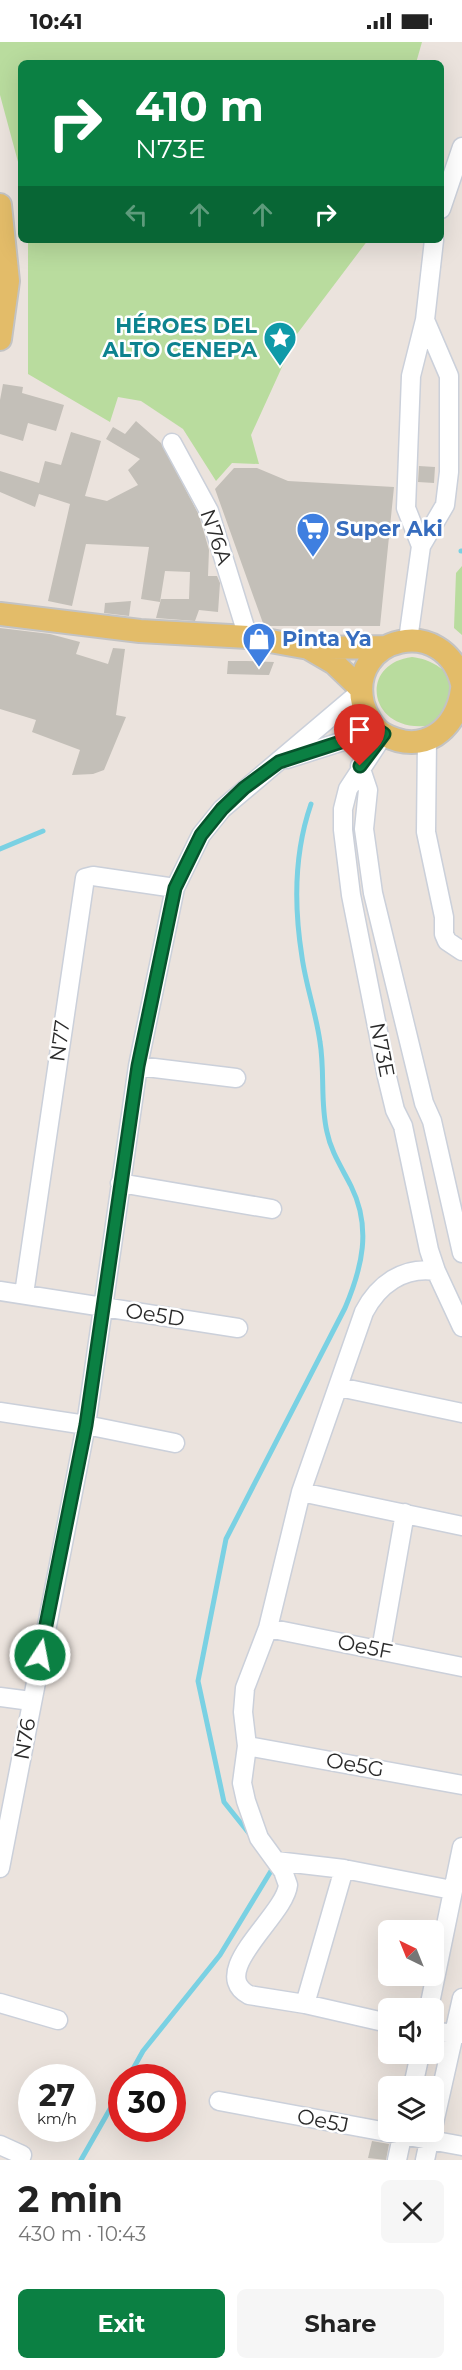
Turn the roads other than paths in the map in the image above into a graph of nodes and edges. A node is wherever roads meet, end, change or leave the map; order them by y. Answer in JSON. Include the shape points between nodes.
{"nodes":[{"id":1,"x":462,"y":147,"type":"edge"},
{"id":2,"x":444,"y":200,"type":"edge"},
{"id":3,"x":0,"y":205,"type":"edge"},
{"id":4,"x":434,"y":243,"type":"edge"},
{"id":5,"x":425,"y":320,"type":"junction"},
{"id":6,"x":0,"y":339,"type":"edge"},
{"id":7,"x":172,"y":443,"type":"dead end"},
{"id":8,"x":421,"y":546,"type":"junction"},
{"id":9,"x":0,"y":614,"type":"edge"},
{"id":10,"x":248,"y":637,"type":"junction"},
{"id":11,"x":408,"y":640,"type":"junction"},
{"id":12,"x":386,"y":647,"type":"junction"},
{"id":13,"x":309,"y":648,"type":"junction"},
{"id":14,"x":462,"y":684,"type":"edge"},
{"id":15,"x":462,"y":689,"type":"edge"},
{"id":16,"x":361,"y":690,"type":"junction"},
{"id":17,"x":454,"y":729,"type":"edge"},
{"id":18,"x":381,"y":732,"type":"junction"},
{"id":19,"x":428,"y":739,"type":"junction"},
{"id":20,"x":279,"y":762,"type":"junction"},
{"id":21,"x":360,"y":766,"type":"junction"},
{"id":22,"x":175,"y":888,"type":"junction"},
{"id":23,"x":373,"y":893,"type":"junction"},
{"id":24,"x":351,"y":895,"type":"junction"},
{"id":25,"x":462,"y":951,"type":"edge"},
{"id":26,"x":138,"y":1066,"type":"junction"},
{"id":27,"x":416,"y":1068,"type":"junction"},
{"id":28,"x":387,"y":1077,"type":"junction"},
{"id":29,"x":236,"y":1078,"type":"dead end"},
{"id":30,"x":424,"y":1103,"type":"junction"},
{"id":31,"x":395,"y":1110,"type":"junction"},
{"id":32,"x":120,"y":1183,"type":"junction"},
{"id":33,"x":272,"y":1209,"type":"dead end"},
{"id":34,"x":462,"y":1253,"type":"edge"},
{"id":35,"x":436,"y":1271,"type":"junction"},
{"id":36,"x":0,"y":1291,"type":"edge"},
{"id":37,"x":24,"y":1294,"type":"junction"},
{"id":38,"x":102,"y":1306,"type":"junction"},
{"id":39,"x":462,"y":1327,"type":"edge"},
{"id":40,"x":238,"y":1328,"type":"dead end"},
{"id":41,"x":339,"y":1387,"type":"junction"},
{"id":42,"x":0,"y":1412,"type":"edge"},
{"id":43,"x":462,"y":1413,"type":"edge"},
{"id":44,"x":86,"y":1425,"type":"junction"},
{"id":45,"x":175,"y":1443,"type":"dead end"},
{"id":46,"x":301,"y":1492,"type":"junction"},
{"id":47,"x":405,"y":1513,"type":"junction"},
{"id":48,"x":462,"y":1526,"type":"edge"},
{"id":49,"x":268,"y":1628,"type":"junction"},
{"id":50,"x":381,"y":1650,"type":"junction"},
{"id":51,"x":462,"y":1667,"type":"edge"},
{"id":52,"x":0,"y":1697,"type":"edge"},
{"id":53,"x":31,"y":1701,"type":"junction"},
{"id":54,"x":248,"y":1746,"type":"junction"},
{"id":55,"x":462,"y":1785,"type":"edge"},
{"id":56,"x":4,"y":1829,"type":"edge"},
{"id":57,"x":462,"y":1847,"type":"edge"},
{"id":58,"x":276,"y":1861,"type":"junction"},
{"id":59,"x":0,"y":1868,"type":"edge"},
{"id":60,"x":344,"y":1869,"type":"junction"},
{"id":61,"x":452,"y":1890,"type":"junction"},
{"id":62,"x":431,"y":1998,"type":"edge"},
{"id":63,"x":462,"y":1998,"type":"edge"},
{"id":64,"x":0,"y":2003,"type":"edge"},
{"id":65,"x":305,"y":2004,"type":"junction"},
{"id":66,"x":58,"y":2020,"type":"dead end"},
{"id":67,"x":378,"y":2021,"type":"edge"},
{"id":68,"x":444,"y":2033,"type":"edge"},
{"id":69,"x":459,"y":2034,"type":"edge"},
{"id":70,"x":444,"y":2087,"type":"edge"},
{"id":71,"x":219,"y":2101,"type":"dead end"},
{"id":72,"x":378,"y":2130,"type":"edge"},
{"id":73,"x":444,"y":2140,"type":"edge"},
{"id":74,"x":401,"y":2142,"type":"edge"},
{"id":75,"x":429,"y":2142,"type":"edge"},
{"id":76,"x":0,"y":2145,"type":"edge"},
{"id":77,"x":462,"y":2146,"type":"edge"},
{"id":78,"x":22,"y":2155,"type":"dead end"},
{"id":79,"x":397,"y":2160,"type":"edge"},
{"id":80,"x":425,"y":2160,"type":"edge"}],
"edges":[{"from":1,"to":2,"type":"street"},
{"from":3,"to":6,"type":"main road","via":[[8,281]]},
{"from":4,"to":5,"type":"street"},
{"from":5,"to":8,"type":"street","via":[[411,376],[406,508]]},
{"from":5,"to":8,"type":"street","via":[[449,376],[448,472],[446,505]]},
{"from":7,"to":10,"type":"street","name":"N76A","via":[[209,511]]},
{"from":8,"to":11,"type":"street"},
{"from":9,"to":10,"type":"main road","via":[[140,631]]},
{"from":10,"to":13,"type":"main road"},
{"from":11,"to":12,"type":"main road"},
{"from":11,"to":14,"type":"main road","via":[[439,647],[451,658]]},
{"from":12,"to":13,"type":"main road"},
{"from":12,"to":16,"type":"main road","via":[[364,672]]},
{"from":13,"to":16,"type":"main road","via":[[334,663]]},
{"from":15,"to":17,"type":"main road"},
{"from":16,"to":18,"type":"main road","via":[[366,713]]},
{"from":16,"to":20,"type":"street","name":"N76"},
{"from":17,"to":19,"type":"main road"},
{"from":18,"to":19,"type":"main road","via":[[405,741]]},
{"from":18,"to":20,"type":"street","name":"N76"},
{"from":18,"to":21,"type":"street","name":"N73E"},
{"from":19,"to":25,"type":"street","via":[[426,832],[436,870],[444,934],[447,941]]},
{"from":20,"to":22,"type":"street","name":"N76","via":[[222,809],[201,835]]},
{"from":21,"to":23,"type":"street","name":"N73E","via":[[368,790],[364,829]]},
{"from":21,"to":24,"type":"street","name":"N73E","via":[[343,809]]},
{"from":22,"to":26,"type":"street","name":"N76"},
{"from":22,"to":37,"type":"street","name":"N77","via":[[85,878]]},
{"from":23,"to":24,"type":"street"},
{"from":23,"to":27,"type":"street","name":"N73E"},
{"from":24,"to":28,"type":"street","name":"N73E"},
{"from":26,"to":29,"type":"street"},
{"from":26,"to":32,"type":"street","name":"N76"},
{"from":27,"to":28,"type":"street"},
{"from":27,"to":30,"type":"street","name":"N73E"},
{"from":28,"to":31,"type":"street","name":"N73E"},
{"from":30,"to":31,"type":"street"},
{"from":30,"to":34,"type":"street","name":"N73E","via":[[432,1120]]},
{"from":31,"to":35,"type":"street","name":"N73E","via":[[403,1126]]},
{"from":32,"to":33,"type":"street"},
{"from":32,"to":38,"type":"street","name":"N76"},
{"from":35,"to":39,"type":"street","name":"N73E"},
{"from":35,"to":41,"type":"street","via":[[405,1274],[378,1290],[364,1312]]},
{"from":36,"to":37,"type":"street","name":"Oe5D"},
{"from":37,"to":38,"type":"street","name":"Oe5D"},
{"from":38,"to":40,"type":"street","name":"Oe5D"},
{"from":38,"to":44,"type":"street","name":"N76"},
{"from":41,"to":43,"type":"street"},
{"from":41,"to":46,"type":"street"},
{"from":42,"to":44,"type":"street"},
{"from":44,"to":45,"type":"street"},
{"from":44,"to":53,"type":"street","name":"N76"},
{"from":46,"to":47,"type":"street"},
{"from":46,"to":49,"type":"street"},
{"from":47,"to":48,"type":"street"},
{"from":47,"to":50,"type":"street"},
{"from":49,"to":50,"type":"street","name":"Oe5F"},
{"from":49,"to":54,"type":"street","via":[[245,1688],[243,1712]]},
{"from":50,"to":51,"type":"street","name":"Oe5F"},
{"from":52,"to":53,"type":"street"},
{"from":53,"to":56,"type":"street","name":"N76"},
{"from":54,"to":55,"type":"street","name":"Oe5G"},
{"from":54,"to":58,"type":"street","via":[[242,1782],[246,1801],[259,1838]]},
{"from":56,"to":59,"type":"street","name":"N76"},
{"from":57,"to":61,"type":"street"},
{"from":58,"to":60,"type":"street"},
{"from":58,"to":65,"type":"street","via":[[288,1885],[287,1892],[236,1967],[235,1976],[241,1991],[249,1995]]},
{"from":60,"to":61,"type":"street"},
{"from":60,"to":65,"type":"street"},
{"from":61,"to":62,"type":"street"},
{"from":63,"to":69,"type":"street"},
{"from":64,"to":66,"type":"street"},
{"from":65,"to":67,"type":"street"},
{"from":68,"to":69,"type":"street"},
{"from":69,"to":70,"type":"street"},
{"from":71,"to":72,"type":"street","name":"Oe5J"},
{"from":73,"to":77,"type":"street","name":"Oe5J"},
{"from":74,"to":79,"type":"street"},
{"from":75,"to":80,"type":"street"},
{"from":76,"to":78,"type":"street"}]}
